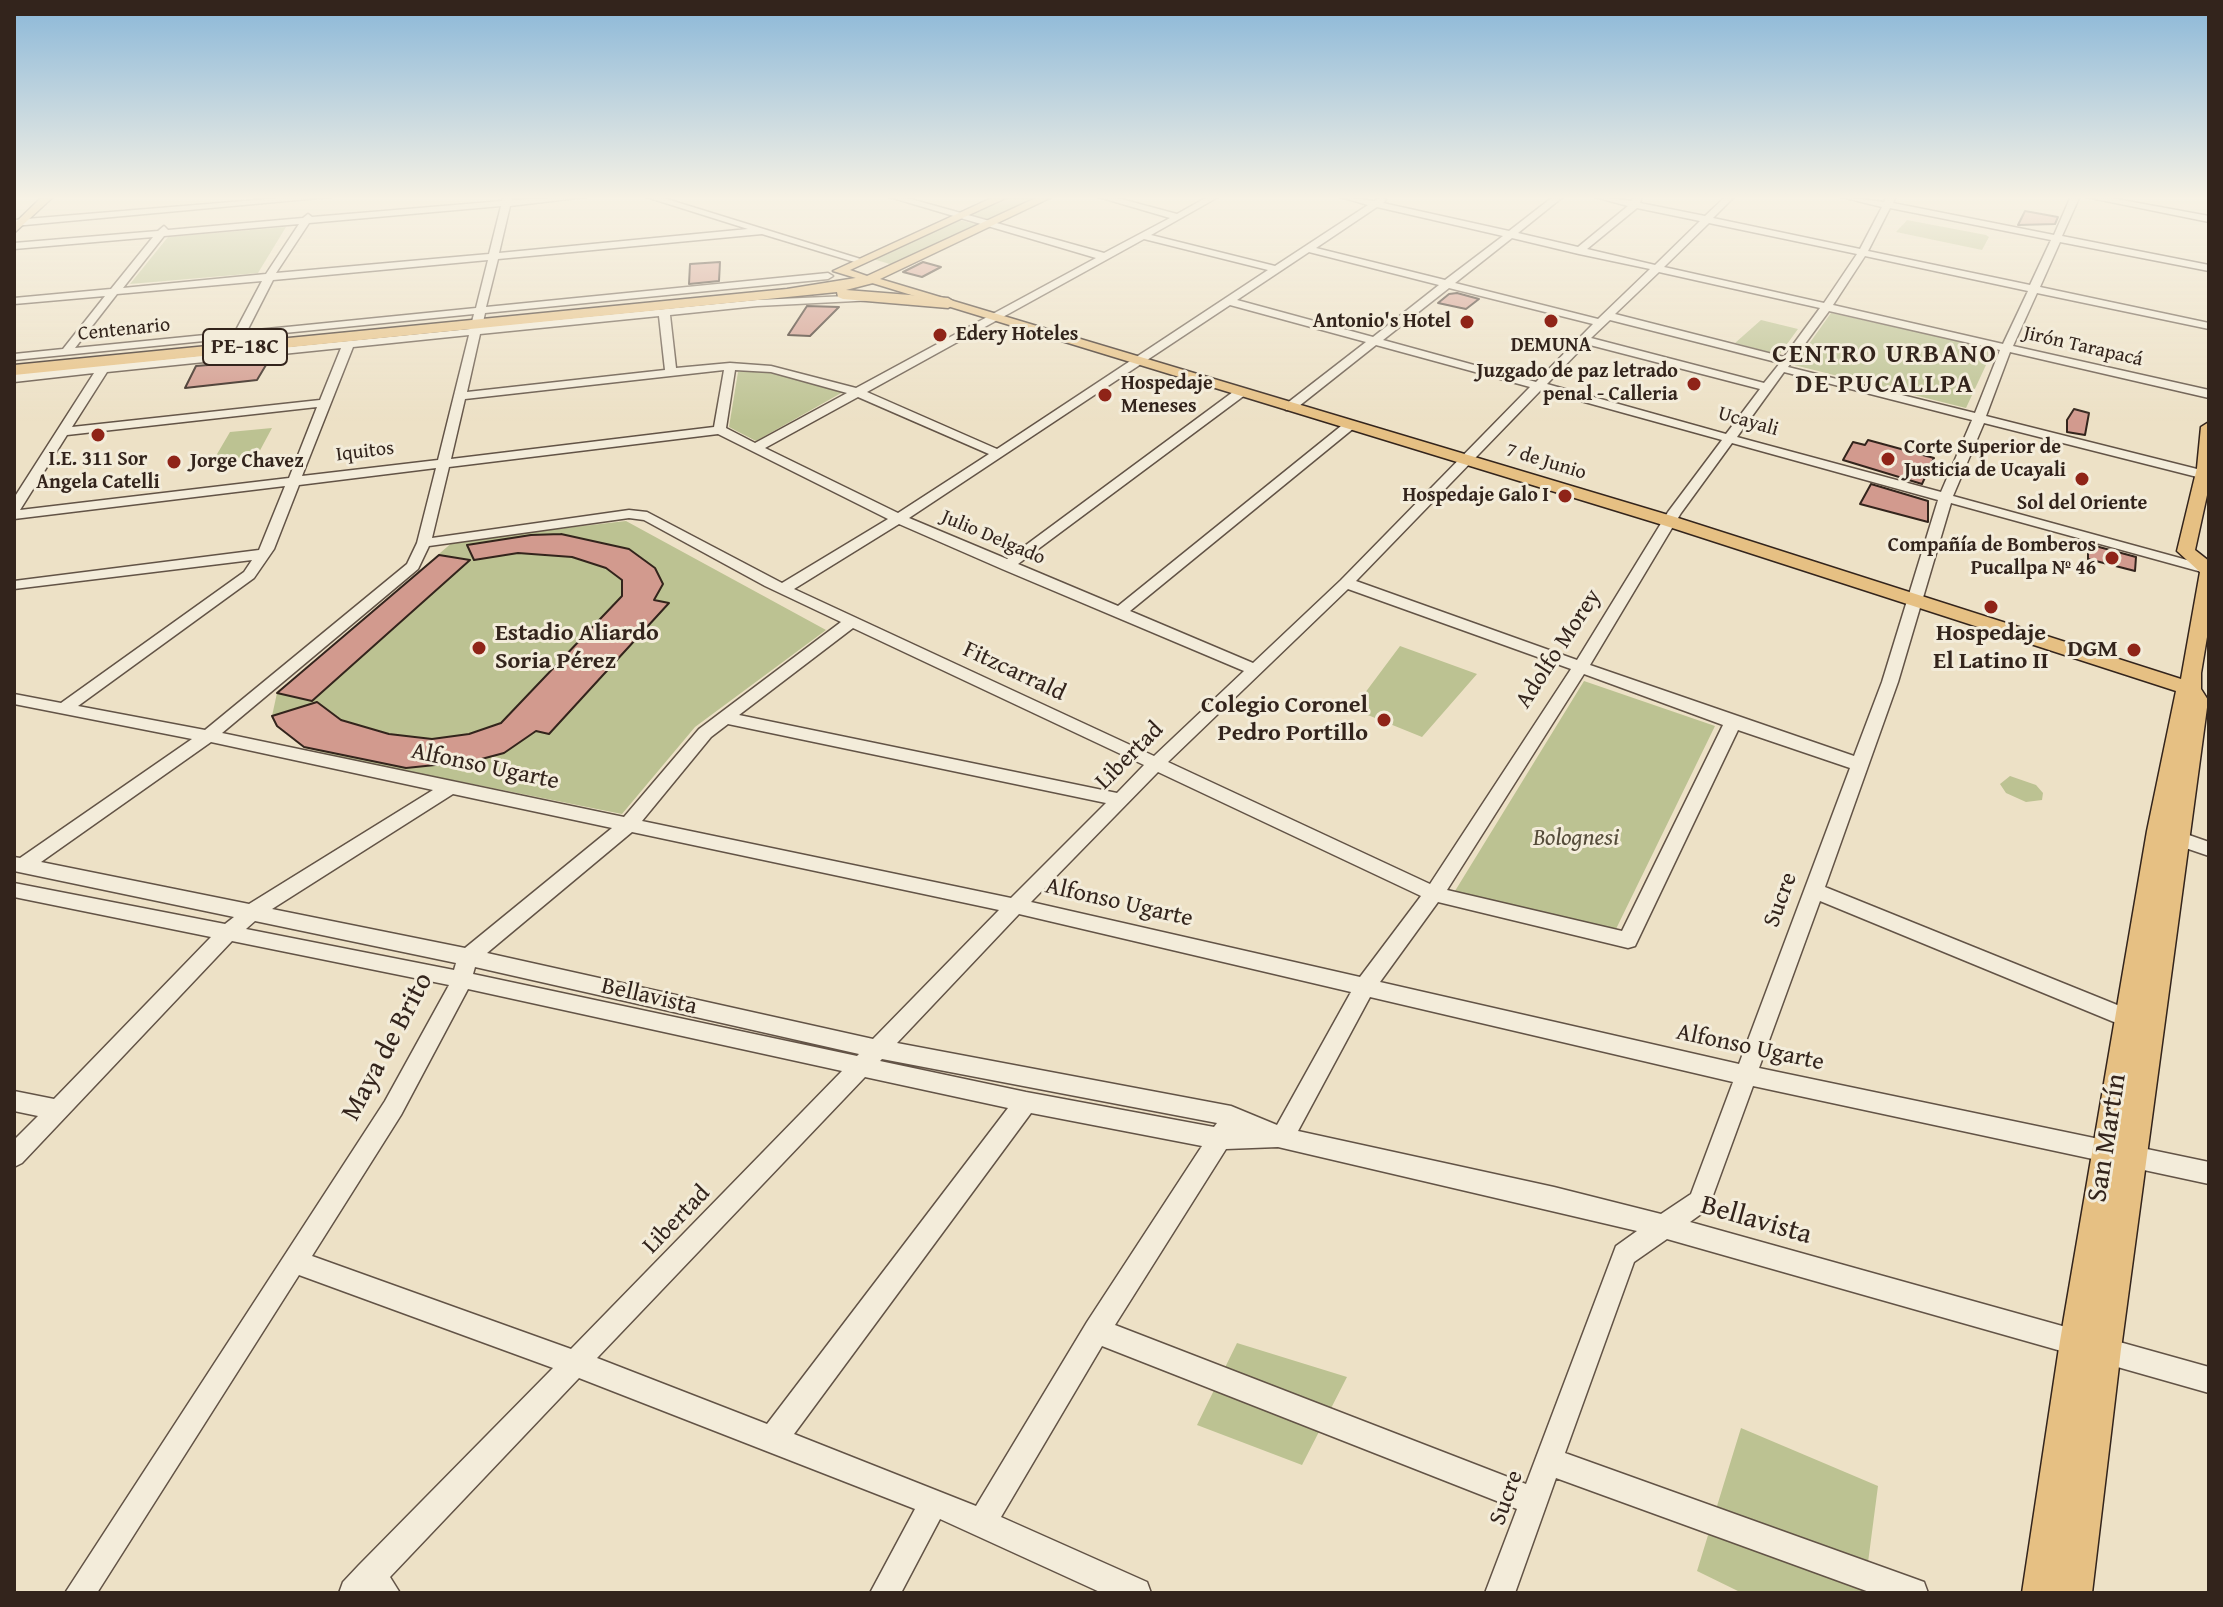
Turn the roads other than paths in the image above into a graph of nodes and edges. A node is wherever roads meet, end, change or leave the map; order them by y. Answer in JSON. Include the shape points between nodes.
{"nodes":[{"id":1,"x":131,"y":271,"type":"edge"},
{"id":2,"x":273,"y":271,"type":"edge"},
{"id":3,"x":340,"y":271,"type":"edge"},
{"id":4,"x":490,"y":271,"type":"edge"},
{"id":5,"x":839,"y":271,"type":"edge"},
{"id":6,"x":887,"y":271,"type":"edge"},
{"id":7,"x":1080,"y":271,"type":"edge"},
{"id":8,"x":1273,"y":271,"type":"edge"},
{"id":9,"x":1397,"y":271,"type":"edge"},
{"id":10,"x":1464,"y":271,"type":"edge"},
{"id":11,"x":1654,"y":271,"type":"edge"},
{"id":12,"x":1665,"y":271,"type":"edge"},
{"id":13,"x":1850,"y":271,"type":"edge"},
{"id":14,"x":1954,"y":271,"type":"edge"},
{"id":15,"x":2043,"y":271,"type":"edge"},
{"id":16,"x":834,"y":273,"type":"junction"},
{"id":17,"x":269,"y":277,"type":"junction"},
{"id":18,"x":868,"y":280,"type":"junction"},
{"id":19,"x":1448,"y":284,"type":"junction"},
{"id":20,"x":2035,"y":288,"type":"junction"},
{"id":21,"x":114,"y":292,"type":"junction"},
{"id":22,"x":787,"y":294,"type":"junction"},
{"id":23,"x":890,"y":297,"type":"junction"},
{"id":24,"x":14,"y":301,"type":"edge"},
{"id":25,"x":1229,"y":301,"type":"junction"},
{"id":26,"x":948,"y":303,"type":"junction"},
{"id":27,"x":1826,"y":307,"type":"junction"},
{"id":28,"x":664,"y":313,"type":"junction"},
{"id":29,"x":996,"y":319,"type":"junction"},
{"id":30,"x":1604,"y":320,"type":"junction"},
{"id":31,"x":477,"y":321,"type":"junction"},
{"id":32,"x":2209,"y":326,"type":"edge"},
{"id":33,"x":239,"y":335,"type":"junction"},
{"id":34,"x":1374,"y":339,"type":"junction"},
{"id":35,"x":1584,"y":340,"type":"junction"},
{"id":36,"x":348,"y":345,"type":"junction"},
{"id":37,"x":2008,"y":348,"type":"junction"},
{"id":38,"x":66,"y":352,"type":"junction"},
{"id":39,"x":14,"y":357,"type":"edge"},
{"id":40,"x":1137,"y":360,"type":"junction"},
{"id":41,"x":14,"y":364,"type":"edge"},
{"id":42,"x":1786,"y":365,"type":"junction"},
{"id":43,"x":730,"y":366,"type":"junction"},
{"id":44,"x":103,"y":369,"type":"junction"},
{"id":45,"x":14,"y":370,"type":"edge"},
{"id":46,"x":671,"y":372,"type":"junction"},
{"id":47,"x":14,"y":378,"type":"edge"},
{"id":48,"x":1540,"y":385,"type":"junction"},
{"id":49,"x":1768,"y":388,"type":"junction"},
{"id":50,"x":857,"y":392,"type":"junction"},
{"id":51,"x":1241,"y":392,"type":"junction"},
{"id":52,"x":2209,"y":394,"type":"edge"},
{"id":53,"x":459,"y":396,"type":"junction"},
{"id":54,"x":322,"y":403,"type":"junction"},
{"id":55,"x":1290,"y":407,"type":"junction"},
{"id":56,"x":1980,"y":418,"type":"junction"},
{"id":57,"x":1350,"y":425,"type":"junction"},
{"id":58,"x":2209,"y":427,"type":"edge"},
{"id":59,"x":720,"y":430,"type":"junction"},
{"id":60,"x":63,"y":432,"type":"junction"},
{"id":61,"x":1733,"y":438,"type":"junction"},
{"id":62,"x":757,"y":447,"type":"junction"},
{"id":63,"x":999,"y":454,"type":"junction"},
{"id":64,"x":1465,"y":461,"type":"junction"},
{"id":65,"x":442,"y":463,"type":"junction"},
{"id":66,"x":2206,"y":475,"type":"edge"},
{"id":67,"x":293,"y":481,"type":"junction"},
{"id":68,"x":1946,"y":499,"type":"junction"},
{"id":69,"x":14,"y":509,"type":"edge"},
{"id":70,"x":14,"y":515,"type":"edge"},
{"id":71,"x":899,"y":519,"type":"junction"},
{"id":72,"x":1669,"y":521,"type":"junction"},
{"id":73,"x":424,"y":543,"type":"junction"},
{"id":74,"x":264,"y":554,"type":"junction"},
{"id":75,"x":1007,"y":566,"type":"junction"},
{"id":76,"x":2209,"y":571,"type":"edge"},
{"id":77,"x":1346,"y":583,"type":"junction"},
{"id":78,"x":14,"y":585,"type":"edge"},
{"id":79,"x":783,"y":589,"type":"junction"},
{"id":80,"x":1915,"y":599,"type":"junction"},
{"id":81,"x":1120,"y":612,"type":"junction"},
{"id":82,"x":852,"y":621,"type":"junction"},
{"id":83,"x":1580,"y":667,"type":"junction"},
{"id":84,"x":1255,"y":670,"type":"junction"},
{"id":85,"x":2200,"y":692,"type":"edge"},
{"id":86,"x":14,"y":699,"type":"edge"},
{"id":87,"x":63,"y":709,"type":"junction"},
{"id":88,"x":725,"y":718,"type":"junction"},
{"id":89,"x":1733,"y":722,"type":"junction"},
{"id":90,"x":208,"y":736,"type":"junction"},
{"id":91,"x":1858,"y":764,"type":"junction"},
{"id":92,"x":1155,"y":765,"type":"junction"},
{"id":93,"x":450,"y":787,"type":"junction"},
{"id":94,"x":1122,"y":800,"type":"junction"},
{"id":95,"x":629,"y":824,"type":"junction"},
{"id":96,"x":2168,"y":835,"type":"junction"},
{"id":97,"x":2209,"y":849,"type":"edge"},
{"id":98,"x":18,"y":865,"type":"edge"},
{"id":99,"x":14,"y":890,"type":"edge"},
{"id":100,"x":1812,"y":890,"type":"junction"},
{"id":101,"x":1434,"y":894,"type":"junction"},
{"id":102,"x":1015,"y":906,"type":"junction"},
{"id":103,"x":252,"y":912,"type":"junction"},
{"id":104,"x":228,"y":933,"type":"junction"},
{"id":105,"x":464,"y":968,"type":"junction"},
{"id":106,"x":1366,"y":985,"type":"junction"},
{"id":107,"x":2139,"y":1023,"type":"junction"},
{"id":108,"x":878,"y":1049,"type":"junction"},
{"id":109,"x":862,"y":1066,"type":"junction"},
{"id":110,"x":1745,"y":1075,"type":"junction"},
{"id":111,"x":14,"y":1101,"type":"edge"},
{"id":112,"x":1026,"y":1102,"type":"junction"},
{"id":113,"x":58,"y":1110,"type":"junction"},
{"id":114,"x":1226,"y":1128,"type":"junction"},
{"id":115,"x":1282,"y":1138,"type":"junction"},
{"id":116,"x":2119,"y":1153,"type":"junction"},
{"id":117,"x":14,"y":1156,"type":"edge"},
{"id":118,"x":2209,"y":1173,"type":"edge"},
{"id":119,"x":1663,"y":1226,"type":"junction"},
{"id":120,"x":296,"y":1262,"type":"junction"},
{"id":121,"x":1096,"y":1331,"type":"junction"},
{"id":122,"x":2076,"y":1341,"type":"junction"},
{"id":123,"x":2105,"y":1349,"type":"junction"},
{"id":124,"x":575,"y":1363,"type":"junction"},
{"id":125,"x":2209,"y":1380,"type":"edge"},
{"id":126,"x":773,"y":1439,"type":"junction"},
{"id":127,"x":1548,"y":1461,"type":"junction"},
{"id":128,"x":1533,"y":1501,"type":"junction"},
{"id":129,"x":934,"y":1502,"type":"junction"},
{"id":130,"x":981,"y":1524,"type":"junction"},
{"id":131,"x":369,"y":1587,"type":"edge"},
{"id":132,"x":80,"y":1593,"type":"edge"},
{"id":133,"x":885,"y":1593,"type":"edge"},
{"id":134,"x":1136,"y":1593,"type":"edge"},
{"id":135,"x":1500,"y":1593,"type":"edge"},
{"id":136,"x":1913,"y":1593,"type":"edge"},
{"id":137,"x":2040,"y":1593,"type":"edge"},
{"id":138,"x":2074,"y":1593,"type":"edge"}],
"edges":[{"from":1,"to":21,"type":"street"},
{"from":2,"to":17,"type":"street"},
{"from":3,"to":17,"type":"street"},
{"from":4,"to":31,"type":"street"},
{"from":5,"to":16,"type":"main road"},
{"from":6,"to":18,"type":"main road"},
{"from":7,"to":29,"type":"street"},
{"from":8,"to":25,"type":"street"},
{"from":9,"to":19,"type":"street"},
{"from":10,"to":19,"type":"street"},
{"from":11,"to":30,"type":"street","name":"Libertad"},
{"from":12,"to":27,"type":"street","name":"Jirón Tarapacá"},
{"from":13,"to":27,"type":"street","name":"Adolfo Morey"},
{"from":14,"to":20,"type":"street"},
{"from":15,"to":20,"type":"street","name":"Sucre"},
{"from":16,"to":18,"type":"main road","name":"7 de Junio"},
{"from":16,"to":31,"type":"street"},
{"from":16,"to":31,"type":"highway","name":"Centenario","number":"PE-18C","via":[[811,282]]},
{"from":17,"to":21,"type":"street"},
{"from":17,"to":33,"type":"street"},
{"from":18,"to":22,"type":"highway","number":"PE-18C"},
{"from":18,"to":26,"type":"main road","name":"7 de Junio"},
{"from":19,"to":30,"type":"street"},
{"from":19,"to":34,"type":"street"},
{"from":20,"to":32,"type":"street"},
{"from":20,"to":37,"type":"street","name":"Sucre"},
{"from":21,"to":24,"type":"street"},
{"from":21,"to":38,"type":"street"},
{"from":22,"to":23,"type":"highway"},
{"from":22,"to":31,"type":"highway","name":"Centenario","number":"PE-18C"},
{"from":23,"to":26,"type":"highway"},
{"from":23,"to":28,"type":"street"},
{"from":25,"to":34,"type":"street","name":"Ucayali"},
{"from":25,"to":40,"type":"street"},
{"from":26,"to":29,"type":"main road","name":"7 de Junio"},
{"from":27,"to":37,"type":"street","name":"Jirón Tarapacá"},
{"from":27,"to":42,"type":"street","name":"Adolfo Morey"},
{"from":28,"to":31,"type":"street"},
{"from":28,"to":46,"type":"street"},
{"from":29,"to":40,"type":"main road","name":"7 de Junio"},
{"from":29,"to":50,"type":"street"},
{"from":30,"to":35,"type":"street","name":"Libertad"},
{"from":30,"to":42,"type":"street"},
{"from":31,"to":33,"type":"street"},
{"from":31,"to":36,"type":"street"},
{"from":31,"to":41,"type":"highway","name":"Centenario","number":"PE-18C"},
{"from":31,"to":45,"type":"highway","name":"Centenario","number":"PE-18C"},
{"from":31,"to":53,"type":"street"},
{"from":33,"to":38,"type":"street"},
{"from":34,"to":48,"type":"street","name":"Ucayali"},
{"from":34,"to":55,"type":"street"},
{"from":35,"to":48,"type":"street","name":"Libertad"},
{"from":35,"to":49,"type":"street"},
{"from":36,"to":44,"type":"street"},
{"from":36,"to":54,"type":"street"},
{"from":37,"to":52,"type":"street","name":"Jirón Tarapacá"},
{"from":37,"to":56,"type":"street","name":"Sucre"},
{"from":38,"to":39,"type":"street"},
{"from":40,"to":51,"type":"main road","name":"7 de Junio"},
{"from":40,"to":63,"type":"street"},
{"from":42,"to":49,"type":"street","name":"Adolfo Morey"},
{"from":42,"to":56,"type":"street"},
{"from":43,"to":46,"type":"street"},
{"from":43,"to":50,"type":"street","via":[[793,373]]},
{"from":43,"to":59,"type":"street"},
{"from":44,"to":47,"type":"street"},
{"from":44,"to":60,"type":"street"},
{"from":46,"to":53,"type":"street"},
{"from":48,"to":61,"type":"street","name":"Ucayali"},
{"from":48,"to":64,"type":"street","name":"Libertad"},
{"from":49,"to":61,"type":"street","name":"Adolfo Morey"},
{"from":50,"to":62,"type":"street"},
{"from":50,"to":63,"type":"street"},
{"from":51,"to":55,"type":"main road","name":"7 de Junio"},
{"from":51,"to":75,"type":"street"},
{"from":53,"to":65,"type":"street"},
{"from":54,"to":60,"type":"street"},
{"from":54,"to":67,"type":"street"},
{"from":55,"to":57,"type":"main road","name":"7 de Junio"},
{"from":56,"to":66,"type":"street"},
{"from":56,"to":68,"type":"street","name":"Sucre"},
{"from":57,"to":64,"type":"main road","name":"7 de Junio"},
{"from":57,"to":81,"type":"street"},
{"from":58,"to":66,"type":"main road"},
{"from":59,"to":62,"type":"street","name":"Julio Delgado"},
{"from":59,"to":65,"type":"street","name":"Iquitos"},
{"from":60,"to":69,"type":"street"},
{"from":61,"to":68,"type":"street","name":"Ucayali"},
{"from":61,"to":72,"type":"street","name":"Adolfo Morey"},
{"from":62,"to":71,"type":"street","name":"Julio Delgado"},
{"from":63,"to":71,"type":"street"},
{"from":64,"to":72,"type":"main road","name":"7 de Junio"},
{"from":64,"to":77,"type":"street","name":"Libertad"},
{"from":65,"to":67,"type":"street","name":"Iquitos"},
{"from":65,"to":73,"type":"street"},
{"from":66,"to":76,"type":"main road","via":[[2186,551]]},
{"from":67,"to":70,"type":"street","name":"Iquitos"},
{"from":67,"to":74,"type":"street"},
{"from":68,"to":76,"type":"street","name":"Ucayali"},
{"from":68,"to":80,"type":"street","name":"Sucre"},
{"from":71,"to":75,"type":"street","name":"Julio Delgado"},
{"from":71,"to":79,"type":"street"},
{"from":72,"to":80,"type":"main road","name":"7 de Junio"},
{"from":72,"to":83,"type":"street","name":"Adolfo Morey"},
{"from":73,"to":79,"type":"street","name":"Fitzcarrald","via":[[629,514],[662,523]]},
{"from":73,"to":90,"type":"street","via":[[413,566]]},
{"from":74,"to":78,"type":"street"},
{"from":74,"to":87,"type":"street","via":[[240,584]]},
{"from":75,"to":81,"type":"street","name":"Julio Delgado"},
{"from":76,"to":85,"type":"main road","name":"San Martín"},
{"from":77,"to":83,"type":"street"},
{"from":77,"to":84,"type":"street","name":"Libertad"},
{"from":79,"to":82,"type":"street","name":"Fitzcarrald"},
{"from":80,"to":85,"type":"main road","name":"7 de Junio"},
{"from":80,"to":91,"type":"street","name":"Sucre"},
{"from":81,"to":84,"type":"street","name":"Julio Delgado"},
{"from":82,"to":88,"type":"street","name":"Maya de Brito"},
{"from":82,"to":92,"type":"street","name":"Fitzcarrald"},
{"from":83,"to":89,"type":"street"},
{"from":83,"to":101,"type":"street","name":"Adolfo Morey"},
{"from":84,"to":92,"type":"street","name":"Libertad"},
{"from":85,"to":96,"type":"main road","name":"San Martín"},
{"from":86,"to":87,"type":"street","name":"Alfonso Ugarte"},
{"from":87,"to":90,"type":"street","name":"Alfonso Ugarte"},
{"from":88,"to":94,"type":"street"},
{"from":88,"to":95,"type":"street","name":"Maya de Brito","via":[[705,733]]},
{"from":89,"to":91,"type":"street"},
{"from":89,"to":101,"type":"street","name":"Fitzcarrald","via":[[1628,940]]},
{"from":90,"to":93,"type":"street","name":"Alfonso Ugarte"},
{"from":90,"to":98,"type":"street"},
{"from":91,"to":100,"type":"street","name":"Sucre"},
{"from":92,"to":94,"type":"street","name":"Libertad"},
{"from":92,"to":101,"type":"street","name":"Fitzcarrald"},
{"from":93,"to":95,"type":"street","name":"Alfonso Ugarte"},
{"from":93,"to":103,"type":"street"},
{"from":94,"to":102,"type":"street","name":"Libertad"},
{"from":95,"to":102,"type":"street","name":"Alfonso Ugarte"},
{"from":95,"to":105,"type":"street","name":"Maya de Brito"},
{"from":96,"to":97,"type":"street"},
{"from":96,"to":107,"type":"main road","name":"San Martín"},
{"from":98,"to":103,"type":"street","name":"Bellavista"},
{"from":99,"to":104,"type":"street","name":"Bellavista"},
{"from":100,"to":107,"type":"street"},
{"from":100,"to":110,"type":"street","name":"Sucre"},
{"from":101,"to":106,"type":"street","name":"Adolfo Morey"},
{"from":102,"to":106,"type":"street","name":"Alfonso Ugarte"},
{"from":102,"to":108,"type":"street","name":"Libertad"},
{"from":103,"to":104,"type":"street"},
{"from":103,"to":105,"type":"street","name":"Bellavista","via":[[409,947]]},
{"from":104,"to":105,"type":"street","name":"Bellavista"},
{"from":104,"to":113,"type":"street"},
{"from":105,"to":108,"type":"street","name":"Bellavista"},
{"from":105,"to":109,"type":"street","name":"Bellavista"},
{"from":105,"to":120,"type":"street","name":"Maya de Brito","via":[[456,994],[393,1108]]},
{"from":106,"to":110,"type":"street","name":"Alfonso Ugarte"},
{"from":106,"to":115,"type":"street","name":"Adolfo Morey"},
{"from":107,"to":116,"type":"main road","name":"San Martín"},
{"from":108,"to":109,"type":"street","name":"Libertad"},
{"from":108,"to":114,"type":"street","name":"Bellavista"},
{"from":109,"to":112,"type":"street","name":"Bellavista"},
{"from":109,"to":124,"type":"street","name":"Libertad"},
{"from":110,"to":116,"type":"street","name":"Alfonso Ugarte"},
{"from":110,"to":119,"type":"street","name":"Sucre","via":[[1700,1201]]},
{"from":111,"to":113,"type":"street"},
{"from":112,"to":114,"type":"street","name":"Bellavista"},
{"from":112,"to":126,"type":"street"},
{"from":113,"to":117,"type":"street"},
{"from":114,"to":115,"type":"street","name":"Bellavista"},
{"from":114,"to":121,"type":"street"},
{"from":115,"to":119,"type":"street","name":"Bellavista"},
{"from":116,"to":118,"type":"street","name":"Alfonso Ugarte"},
{"from":116,"to":122,"type":"main road","name":"San Martín"},
{"from":116,"to":123,"type":"main road","name":"San Martín"},
{"from":119,"to":122,"type":"street","name":"Bellavista"},
{"from":119,"to":127,"type":"street","name":"Sucre","via":[[1625,1254]]},
{"from":120,"to":124,"type":"street"},
{"from":120,"to":132,"type":"street","name":"Maya de Brito"},
{"from":121,"to":128,"type":"street"},
{"from":121,"to":130,"type":"street"},
{"from":122,"to":123,"type":"street","name":"Bellavista"},
{"from":122,"to":137,"type":"main road","name":"San Martín"},
{"from":123,"to":125,"type":"street","name":"Bellavista"},
{"from":123,"to":138,"type":"main road","name":"San Martín"},
{"from":124,"to":126,"type":"street"},
{"from":124,"to":131,"type":"street","name":"Libertad"},
{"from":126,"to":129,"type":"street"},
{"from":127,"to":128,"type":"street","name":"Sucre"},
{"from":127,"to":136,"type":"street"},
{"from":128,"to":135,"type":"street","name":"Sucre"},
{"from":129,"to":130,"type":"street"},
{"from":129,"to":133,"type":"street"},
{"from":130,"to":134,"type":"street"}]}
